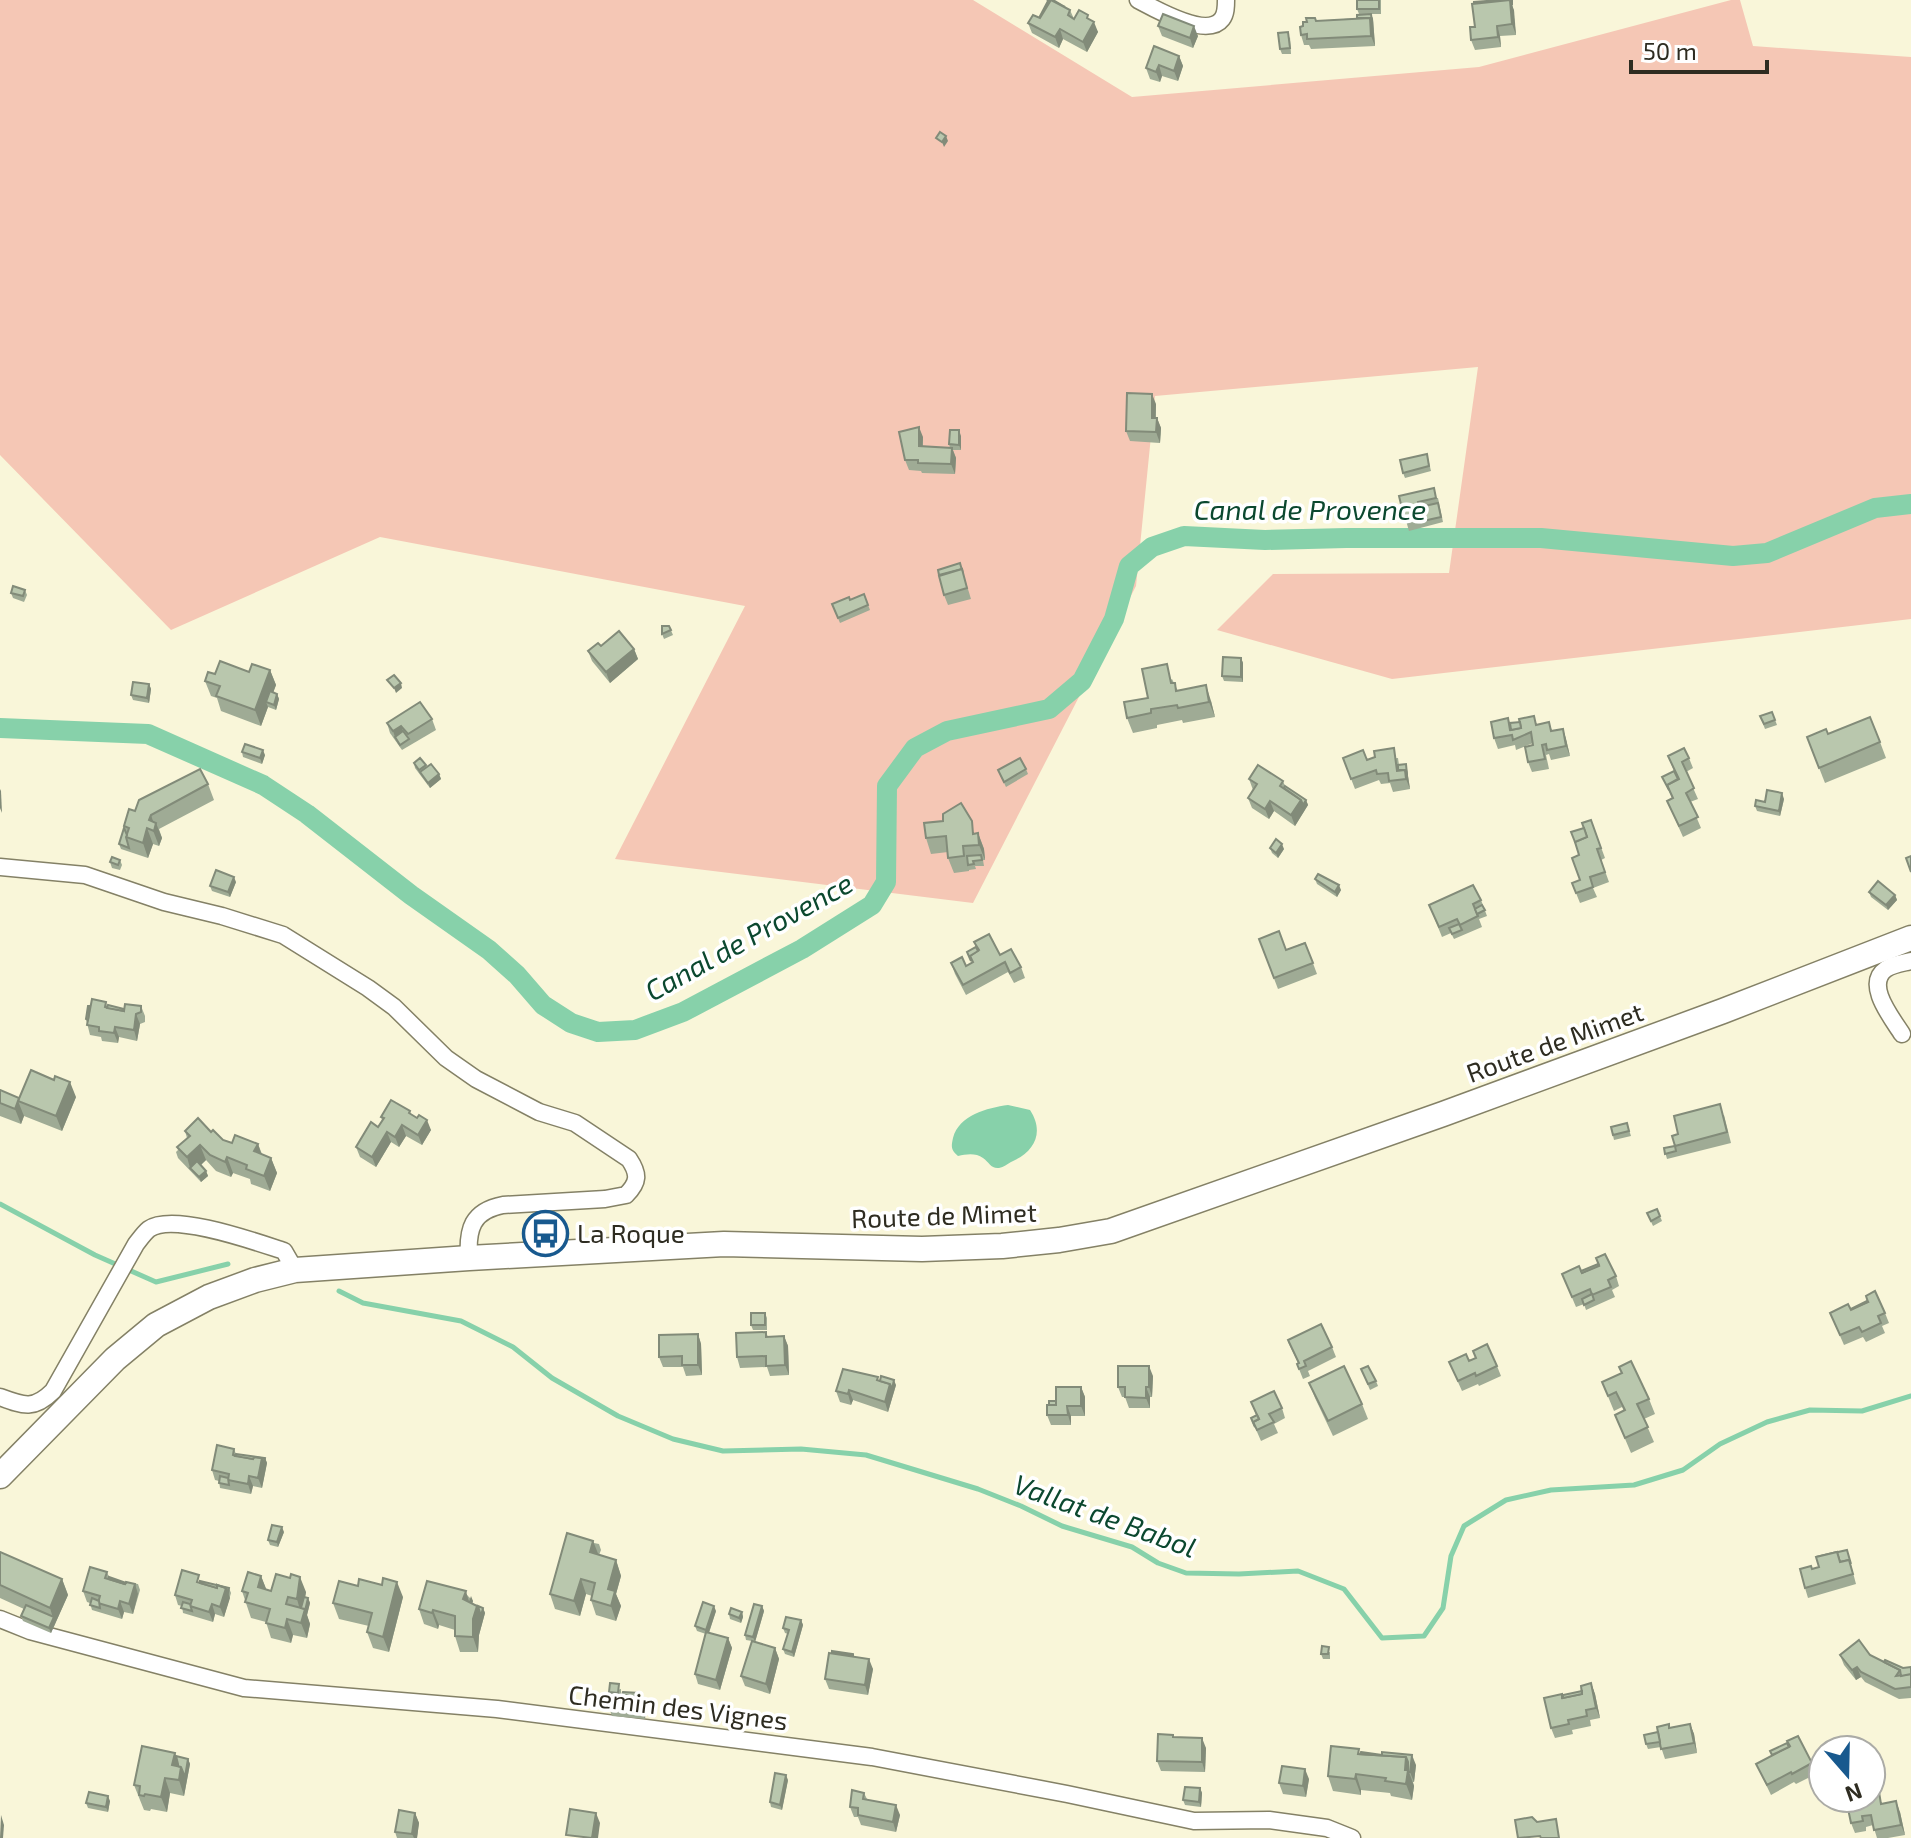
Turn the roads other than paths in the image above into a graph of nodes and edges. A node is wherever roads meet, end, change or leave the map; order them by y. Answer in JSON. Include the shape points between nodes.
{"nodes":[{"id":1,"x":1138,"y":0,"type":"edge"},
{"id":2,"x":1226,"y":0,"type":"edge"},
{"id":3,"x":0,"y":867,"type":"edge"},
{"id":4,"x":1911,"y":938,"type":"edge"},
{"id":5,"x":1911,"y":961,"type":"edge"},
{"id":6,"x":1902,"y":1034,"type":"dead end"},
{"id":7,"x":469,"y":1258,"type":"junction"},
{"id":8,"x":295,"y":1270,"type":"junction"},
{"id":9,"x":0,"y":1397,"type":"edge"},
{"id":10,"x":0,"y":1476,"type":"edge"},
{"id":11,"x":0,"y":1619,"type":"edge"},
{"id":12,"x":1352,"y":1838,"type":"edge"}],
"edges":[{"from":1,"to":2,"type":"street","via":[[1188,24],[1210,27],[1224,16]]},
{"from":3,"to":7,"type":"street","via":[[85,875],[283,935],[377,994],[476,1079],[539,1112],[575,1123],[635,1167],[636,1184],[626,1195],[492,1207],[469,1231]]},
{"from":4,"to":7,"type":"main road","name":"Route de Mimet","via":[[1111,1231],[1002,1246],[724,1244]]},
{"from":5,"to":6,"type":"street","via":[[1889,967],[1877,981],[1884,1006]]},
{"from":7,"to":8,"type":"main road","name":"Route de Mimet"},
{"from":8,"to":9,"type":"street","via":[[284,1251],[224,1232],[168,1223],[150,1228],[53,1391],[42,1402],[21,1405]]},
{"from":8,"to":10,"type":"main road","name":"Route de Mimet","via":[[209,1297],[156,1325],[115,1359]]},
{"from":11,"to":12,"type":"street","name":"Chemin des Vignes","via":[[244,1688],[497,1709],[872,1757],[1194,1821],[1269,1820],[1327,1828]]}]}
